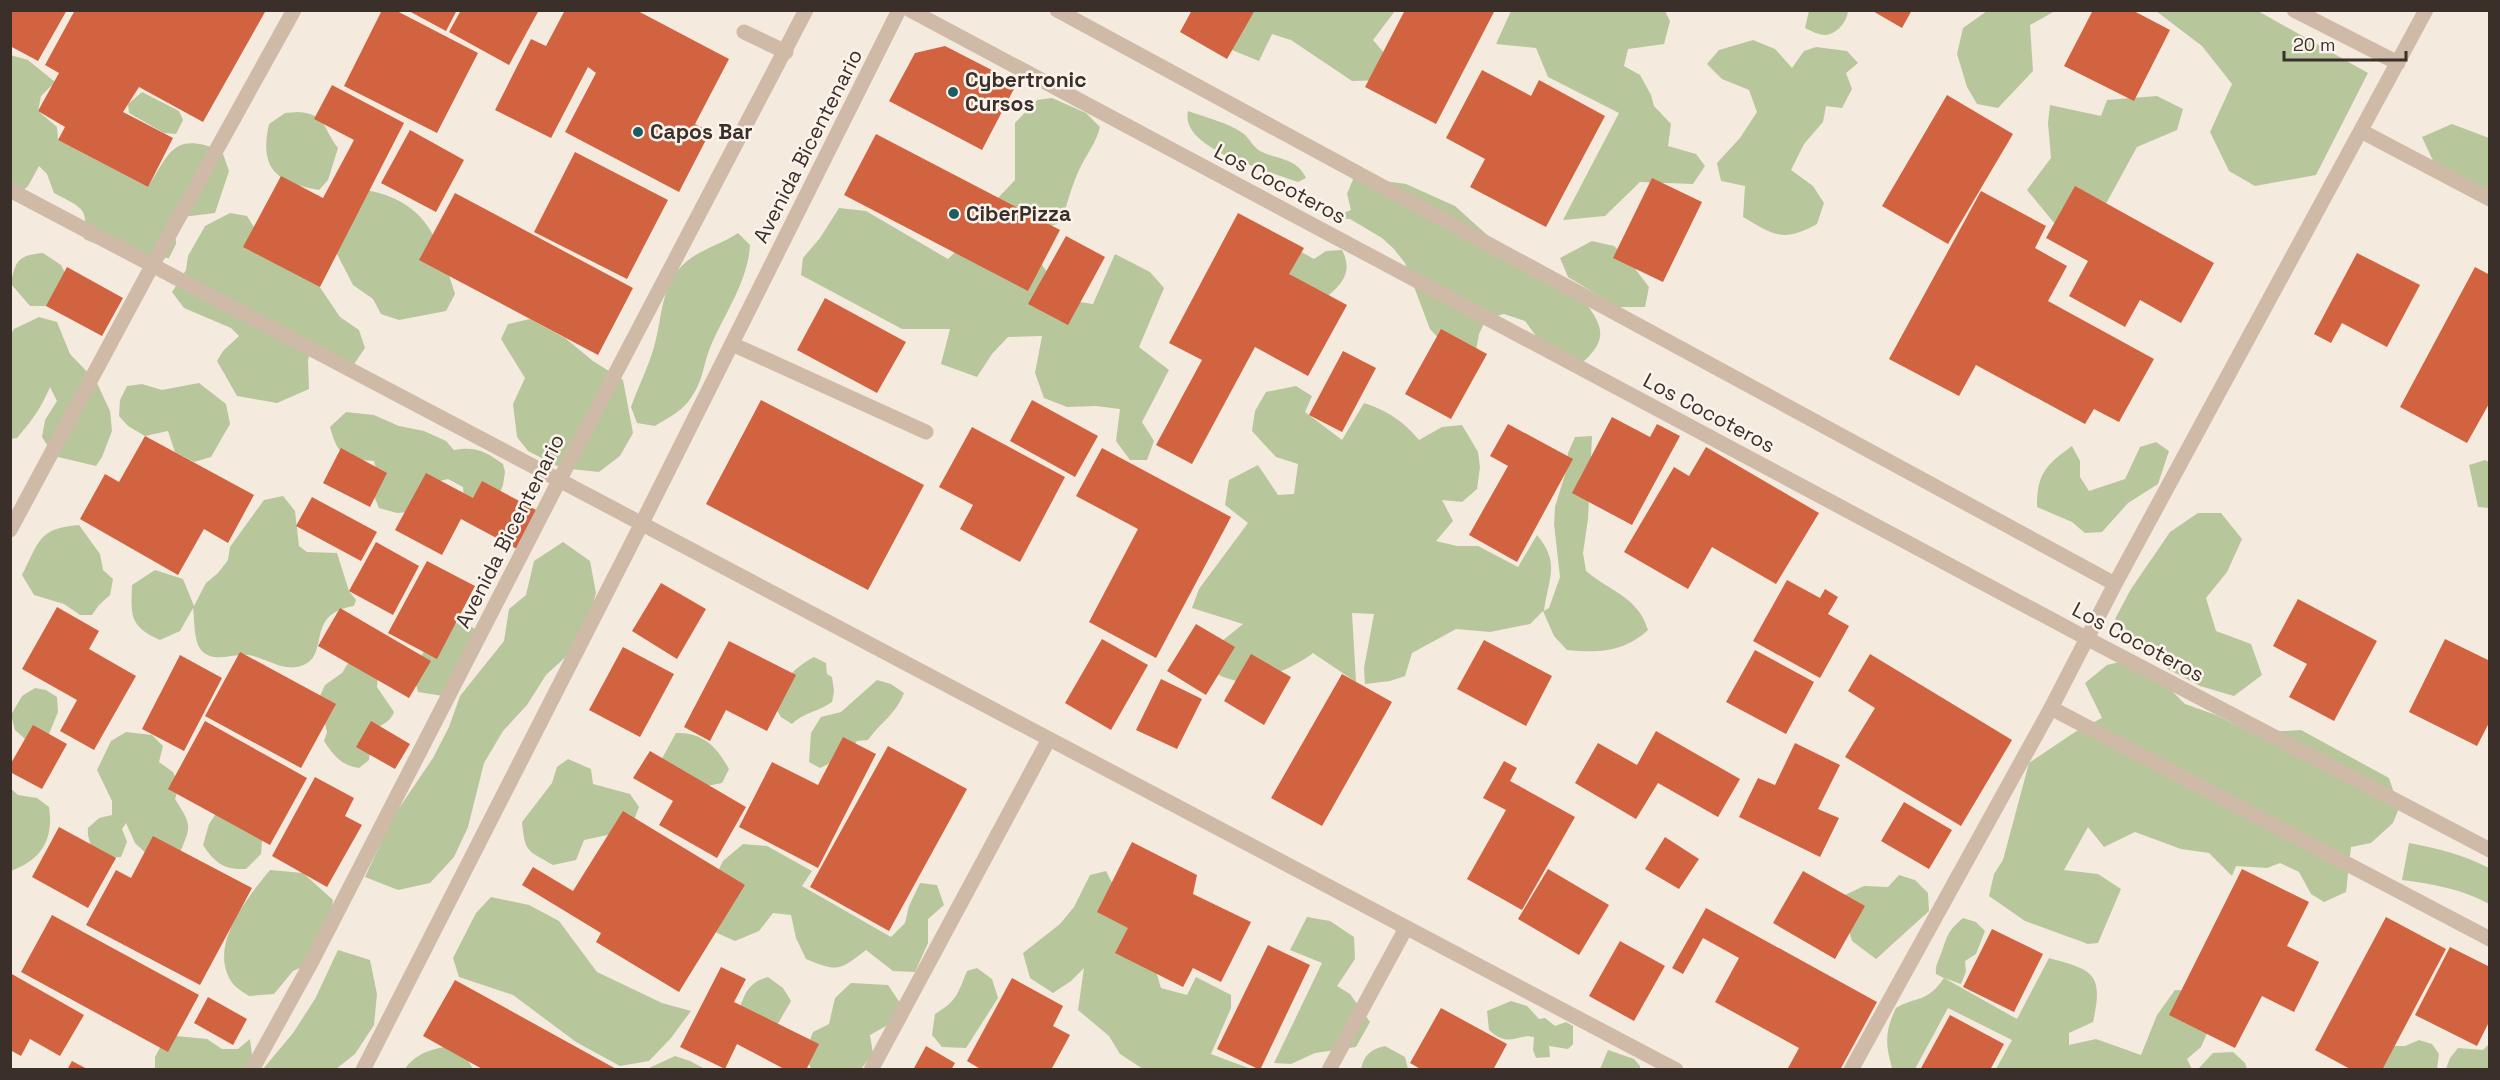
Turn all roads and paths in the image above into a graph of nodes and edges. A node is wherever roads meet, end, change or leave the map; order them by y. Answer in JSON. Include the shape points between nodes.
{"nodes":[{"id":1,"x":294,"y":10,"type":"edge"},
{"id":2,"x":806,"y":10,"type":"edge"},
{"id":3,"x":899,"y":10,"type":"edge"},
{"id":4,"x":910,"y":10,"type":"edge"},
{"id":5,"x":1057,"y":10,"type":"edge"},
{"id":6,"x":2294,"y":10,"type":"edge"},
{"id":7,"x":2426,"y":10,"type":"edge"},
{"id":8,"x":744,"y":32,"type":"dead end"},
{"id":9,"x":786,"y":52,"type":"junction"},
{"id":10,"x":2398,"y":63,"type":"junction"},
{"id":11,"x":2361,"y":131,"type":"junction"},
{"id":12,"x":10,"y":190,"type":"edge"},
{"id":13,"x":2490,"y":199,"type":"edge"},
{"id":14,"x":153,"y":264,"type":"junction"},
{"id":15,"x":732,"y":344,"type":"junction"},
{"id":16,"x":926,"y":432,"type":"dead end"},
{"id":17,"x":560,"y":479,"type":"junction"},
{"id":18,"x":641,"y":525,"type":"junction"},
{"id":19,"x":10,"y":530,"type":"edge"},
{"id":20,"x":2115,"y":584,"type":"junction"},
{"id":21,"x":2088,"y":639,"type":"junction"},
{"id":22,"x":2051,"y":708,"type":"junction"},
{"id":23,"x":1049,"y":739,"type":"junction"},
{"id":24,"x":2490,"y":850,"type":"edge"},
{"id":25,"x":1406,"y":928,"type":"junction"},
{"id":26,"x":2490,"y":939,"type":"edge"},
{"id":27,"x":252,"y":1070,"type":"edge"},
{"id":28,"x":363,"y":1070,"type":"edge"},
{"id":29,"x":871,"y":1070,"type":"edge"},
{"id":30,"x":1329,"y":1070,"type":"edge"},
{"id":31,"x":1676,"y":1070,"type":"edge"},
{"id":32,"x":1851,"y":1070,"type":"edge"}],
"edges":[{"from":1,"to":14,"type":"street"},
{"from":2,"to":9,"type":"street","name":"Avenida Bicentenario"},
{"from":3,"to":15,"type":"street","name":"Avenida Bicentenario"},
{"from":4,"to":21,"type":"street","name":"Los Cocoteros"},
{"from":5,"to":20,"type":"street","name":"Los Cocoteros"},
{"from":6,"to":10,"type":"street"},
{"from":7,"to":10,"type":"street"},
{"from":8,"to":9,"type":"street"},
{"from":9,"to":17,"type":"street","name":"Avenida Bicentenario"},
{"from":10,"to":11,"type":"street"},
{"from":11,"to":13,"type":"street"},
{"from":11,"to":20,"type":"street"},
{"from":12,"to":14,"type":"street"},
{"from":14,"to":17,"type":"street"},
{"from":14,"to":19,"type":"street"},
{"from":15,"to":16,"type":"street"},
{"from":15,"to":18,"type":"street","name":"Avenida Bicentenario"},
{"from":17,"to":18,"type":"street"},
{"from":17,"to":27,"type":"street","name":"Avenida Bicentenario"},
{"from":18,"to":23,"type":"street"},
{"from":18,"to":28,"type":"street","name":"Avenida Bicentenario"},
{"from":20,"to":21,"type":"street"},
{"from":21,"to":22,"type":"street"},
{"from":21,"to":24,"type":"street","name":"Los Cocoteros"},
{"from":22,"to":26,"type":"street"},
{"from":22,"to":32,"type":"street"},
{"from":23,"to":25,"type":"street"},
{"from":23,"to":29,"type":"street"},
{"from":25,"to":30,"type":"street"},
{"from":25,"to":31,"type":"street"}]}
